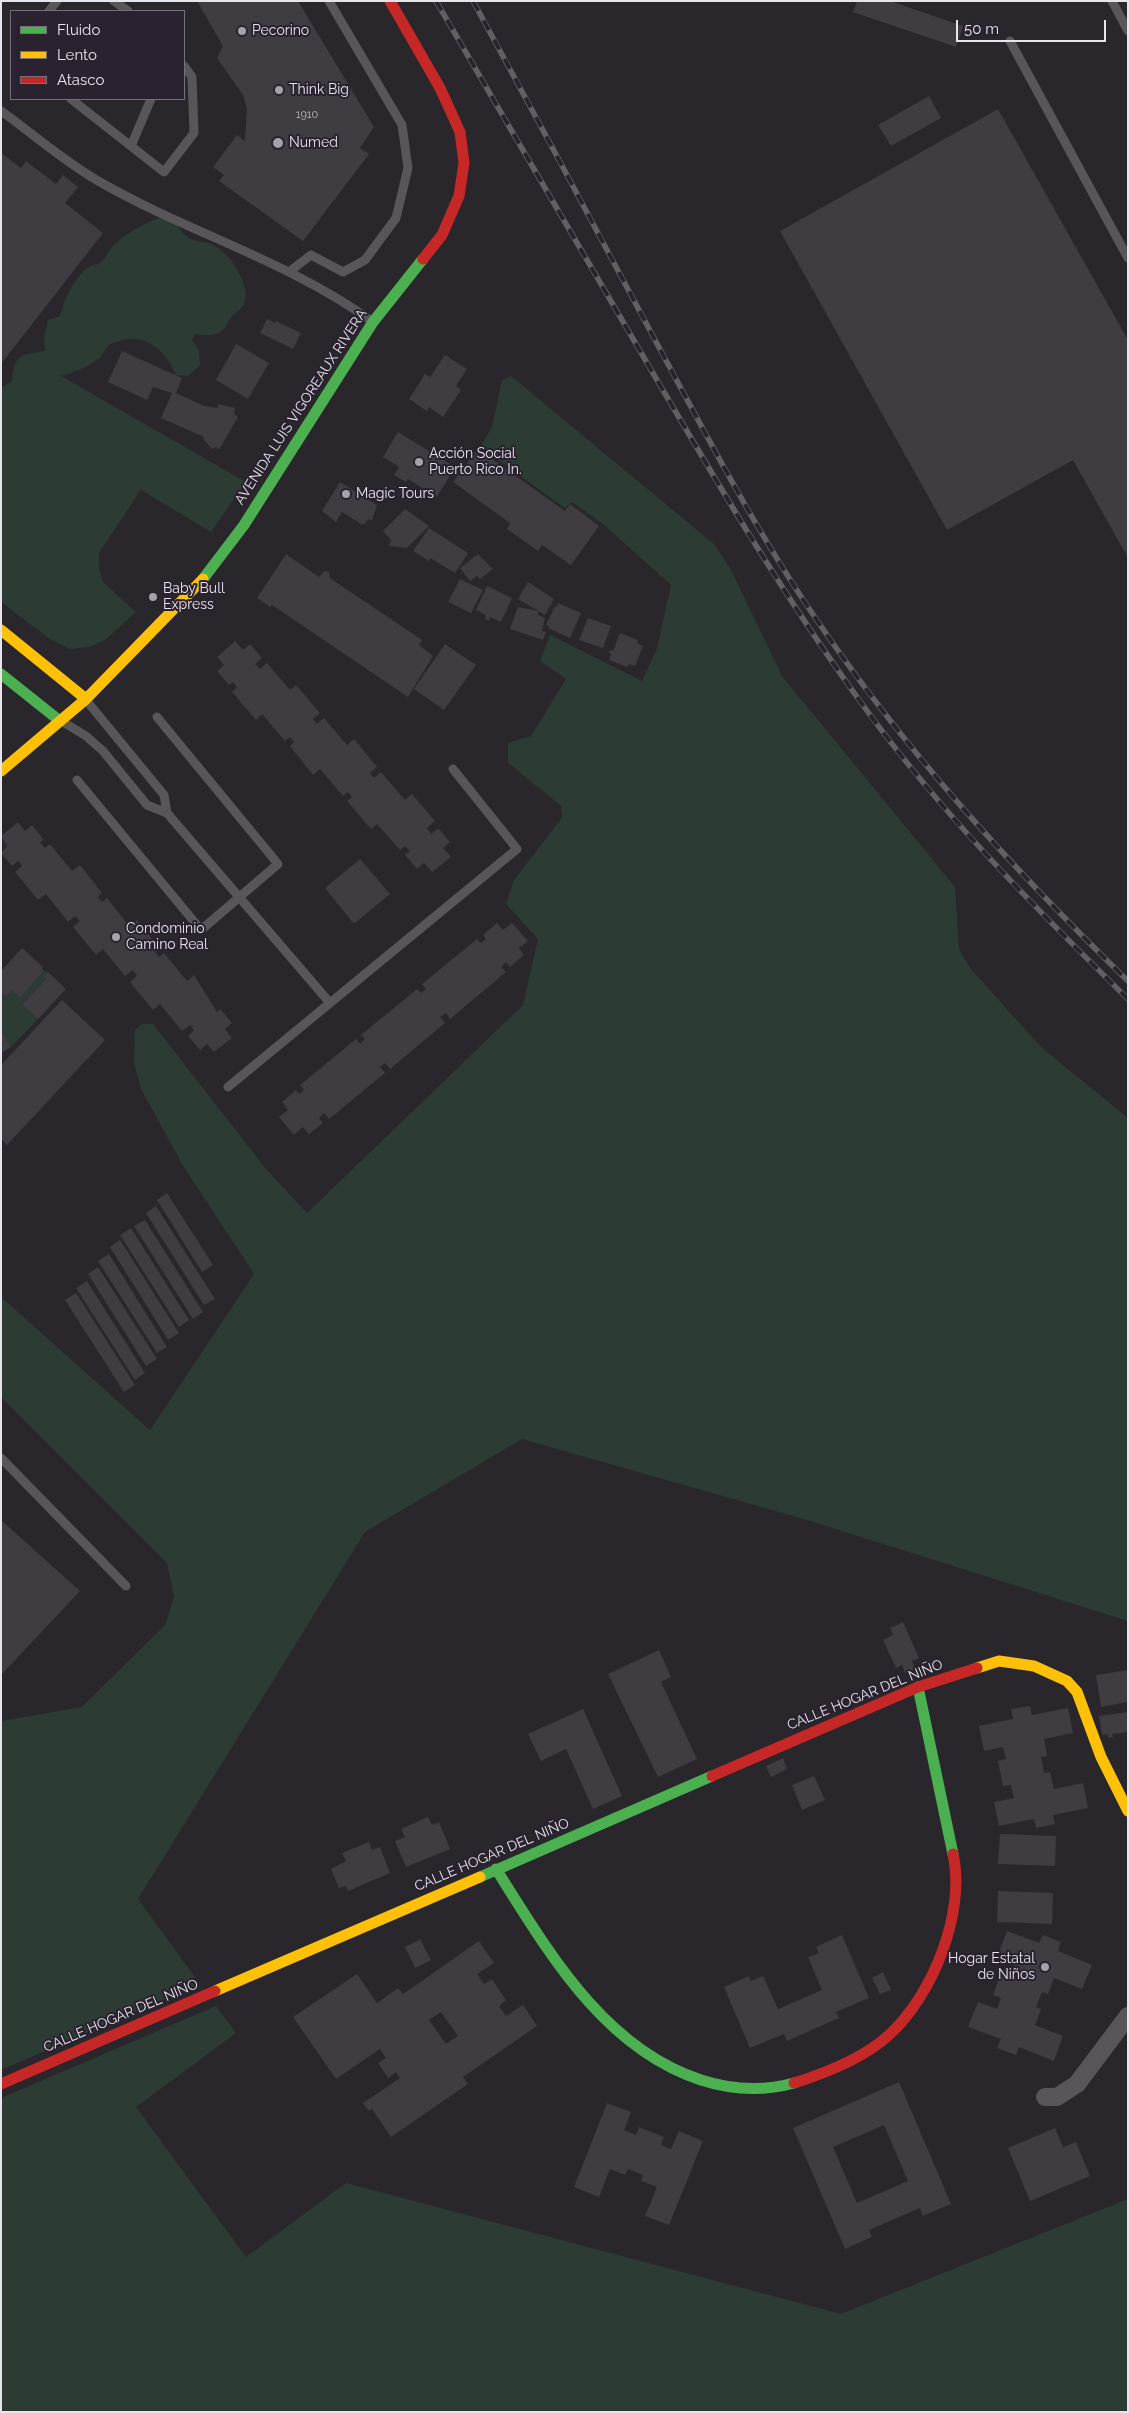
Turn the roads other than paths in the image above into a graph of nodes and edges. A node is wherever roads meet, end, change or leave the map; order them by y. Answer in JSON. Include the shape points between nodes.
{"nodes":[{"id":1,"x":114,"y":1,"type":"edge"},
{"id":2,"x":131,"y":1,"type":"edge"},
{"id":3,"x":329,"y":1,"type":"edge"},
{"id":4,"x":390,"y":1,"type":"edge"},
{"id":5,"x":1112,"y":1,"type":"edge"},
{"id":6,"x":126,"y":10,"type":"edge"},
{"id":7,"x":1128,"y":31,"type":"edge"},
{"id":8,"x":1010,"y":41,"type":"dead end"},
{"id":9,"x":185,"y":67,"type":"edge"},
{"id":10,"x":72,"y":100,"type":"edge"},
{"id":11,"x":151,"y":100,"type":"edge"},
{"id":12,"x":1,"y":111,"type":"edge"},
{"id":13,"x":131,"y":146,"type":"junction"},
{"id":14,"x":1128,"y":258,"type":"edge"},
{"id":15,"x":289,"y":272,"type":"junction"},
{"id":16,"x":373,"y":322,"type":"junction"},
{"id":17,"x":1,"y":630,"type":"edge"},
{"id":18,"x":1,"y":674,"type":"edge"},
{"id":19,"x":86,"y":699,"type":"junction"},
{"id":20,"x":157,"y":717,"type":"dead end"},
{"id":21,"x":60,"y":721,"type":"junction"},
{"id":22,"x":453,"y":769,"type":"dead end"},
{"id":23,"x":1,"y":771,"type":"edge"},
{"id":24,"x":77,"y":780,"type":"dead end"},
{"id":25,"x":167,"y":813,"type":"junction"},
{"id":26,"x":239,"y":897,"type":"junction"},
{"id":27,"x":330,"y":1003,"type":"junction"},
{"id":28,"x":228,"y":1087,"type":"dead end"},
{"id":29,"x":1,"y":1458,"type":"edge"},
{"id":30,"x":126,"y":1586,"type":"dead end"},
{"id":31,"x":918,"y":1687,"type":"junction"},
{"id":32,"x":1128,"y":1811,"type":"edge"},
{"id":33,"x":496,"y":1870,"type":"junction"},
{"id":34,"x":1128,"y":2016,"type":"edge"},
{"id":35,"x":1,"y":2084,"type":"edge"},
{"id":36,"x":1045,"y":2097,"type":"dead end"}],
"edges":[{"from":1,"to":6,"type":"lane"},
{"from":2,"to":6,"type":"lane"},
{"from":3,"to":15,"type":"lane","via":[[402,125],[408,168],[396,218],[365,260],[343,272],[311,256]]},
{"from":4,"to":16,"type":"street","name":"AVENIDA LUIS VIGOREAUX RIVERA","via":[[440,88],[460,132],[464,163],[459,196],[442,235]]},
{"from":5,"to":7,"type":"lane"},
{"from":8,"to":14,"type":"lane"},
{"from":9,"to":13,"type":"lane","via":[[192,77],[194,133],[164,172]]},
{"from":10,"to":13,"type":"lane"},
{"from":11,"to":13,"type":"lane"},
{"from":12,"to":15,"type":"lane","via":[[99,182]]},
{"from":15,"to":16,"type":"lane","via":[[341,299]]},
{"from":16,"to":19,"type":"street","name":"AVENIDA LUIS VIGOREAUX RIVERA","via":[[244,525],[199,584]]},
{"from":17,"to":19,"type":"street"},
{"from":18,"to":21,"type":"street"},
{"from":19,"to":21,"type":"street","name":"AVENIDA LUIS VIGOREAUX RIVERA"},
{"from":19,"to":25,"type":"lane","via":[[164,795]]},
{"from":20,"to":26,"type":"lane","via":[[278,864]]},
{"from":21,"to":23,"type":"street","name":"AVENIDA LUIS VIGOREAUX RIVERA"},
{"from":21,"to":25,"type":"lane","via":[[86,736],[103,751],[147,805]]},
{"from":22,"to":27,"type":"lane","via":[[517,849]]},
{"from":24,"to":26,"type":"lane","via":[[201,930]]},
{"from":25,"to":26,"type":"lane"},
{"from":26,"to":27,"type":"lane"},
{"from":27,"to":28,"type":"lane"},
{"from":29,"to":30,"type":"lane"},
{"from":31,"to":32,"type":"street","name":"CALLE HOGAR DEL NIÑO","via":[[998,1661],[1034,1666],[1067,1681],[1077,1692],[1101,1757]]},
{"from":31,"to":33,"type":"street","name":"CALLE HOGAR DEL NIÑO"},
{"from":31,"to":33,"type":"street","via":[[958,1887],[942,1956],[916,2003],[889,2036],[844,2063],[801,2081],[754,2090],[708,2083],[663,2063],[634,2044],[568,1977]]},
{"from":33,"to":35,"type":"street","name":"CALLE HOGAR DEL NIÑO"},
{"from":34,"to":36,"type":"street","via":[[1078,2084],[1057,2098]]}]}
